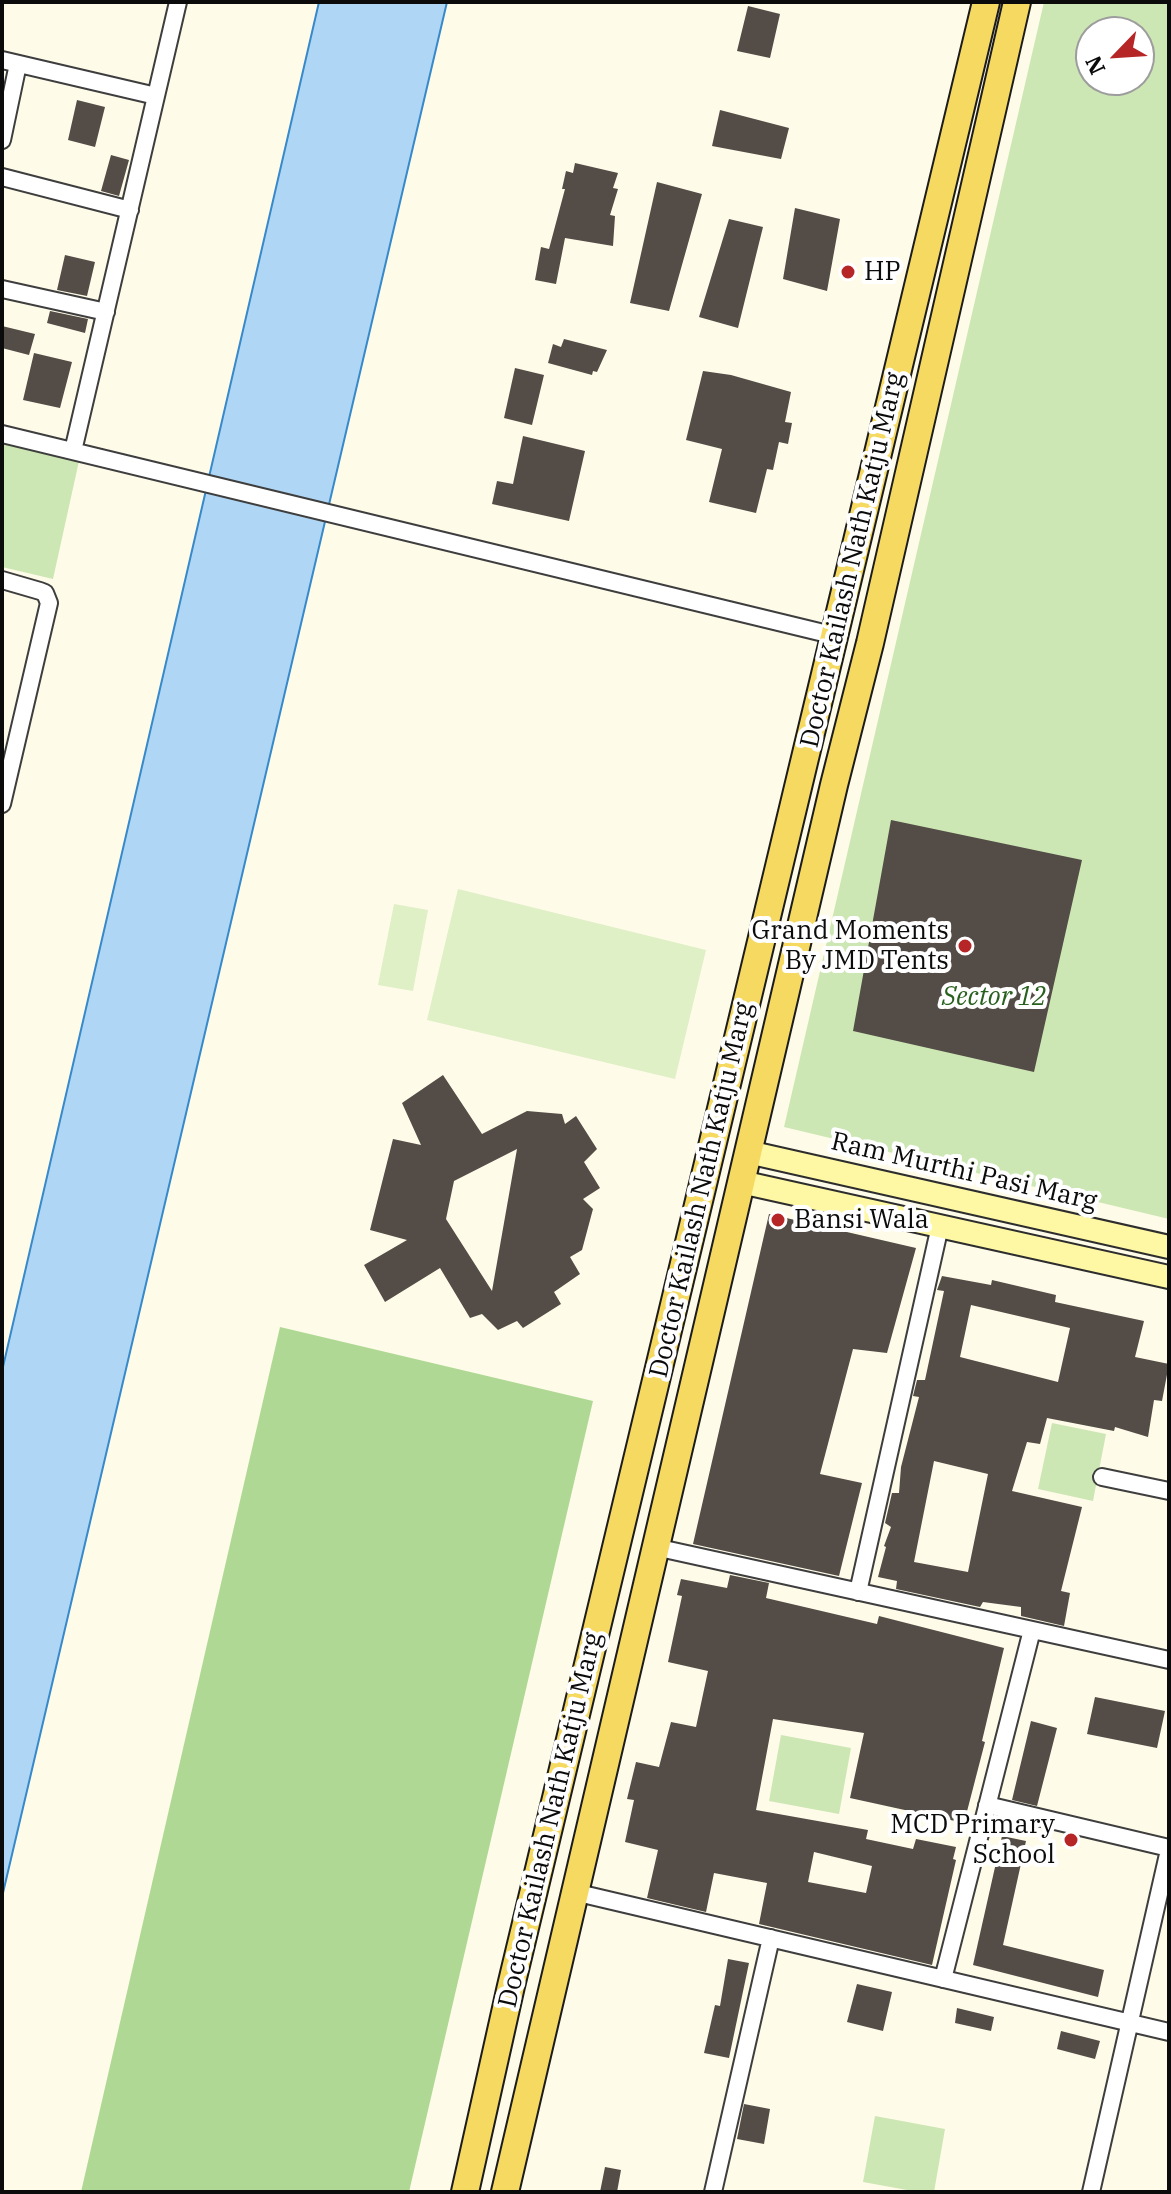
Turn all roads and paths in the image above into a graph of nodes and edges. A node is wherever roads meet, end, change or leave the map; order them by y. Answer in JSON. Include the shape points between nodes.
{"nodes":[{"id":1,"x":178,"y":2,"type":"edge"},
{"id":2,"x":986,"y":2,"type":"edge"},
{"id":3,"x":1017,"y":2,"type":"edge"},
{"id":4,"x":10,"y":62,"type":"edge"},
{"id":5,"x":156,"y":96,"type":"junction"},
{"id":6,"x":2,"y":140,"type":"edge"},
{"id":7,"x":2,"y":177,"type":"edge"},
{"id":8,"x":130,"y":210,"type":"junction"},
{"id":9,"x":2,"y":289,"type":"edge"},
{"id":10,"x":106,"y":312,"type":"junction"},
{"id":11,"x":2,"y":434,"type":"edge"},
{"id":12,"x":73,"y":451,"type":"junction"},
{"id":13,"x":2,"y":580,"type":"edge"},
{"id":14,"x":836,"y":636,"type":"junction"},
{"id":15,"x":2,"y":804,"type":"edge"},
{"id":16,"x":783,"y":849,"type":"junction"},
{"id":17,"x":818,"y":857,"type":"junction"},
{"id":18,"x":748,"y":1152,"type":"junction"},
{"id":19,"x":741,"y":1182,"type":"junction"},
{"id":20,"x":940,"y":1226,"type":"junction"},
{"id":21,"x":1169,"y":1247,"type":"edge"},
{"id":22,"x":1169,"y":1277,"type":"edge"},
{"id":23,"x":1102,"y":1477,"type":"dead end"},
{"id":24,"x":1169,"y":1491,"type":"edge"},
{"id":25,"x":655,"y":1547,"type":"junction"},
{"id":26,"x":858,"y":1592,"type":"junction"},
{"id":27,"x":597,"y":1626,"type":"junction"},
{"id":28,"x":1032,"y":1630,"type":"junction"},
{"id":29,"x":635,"y":1634,"type":"junction"},
{"id":30,"x":1169,"y":1660,"type":"edge"},
{"id":31,"x":987,"y":1805,"type":"junction"},
{"id":32,"x":1169,"y":1849,"type":"edge"},
{"id":33,"x":574,"y":1892,"type":"junction"},
{"id":34,"x":771,"y":1938,"type":"junction"},
{"id":35,"x":943,"y":1979,"type":"junction"},
{"id":36,"x":1130,"y":2023,"type":"junction"},
{"id":37,"x":1169,"y":2032,"type":"edge"},
{"id":38,"x":465,"y":2192,"type":"edge"},
{"id":39,"x":505,"y":2192,"type":"edge"},
{"id":40,"x":713,"y":2192,"type":"edge"},
{"id":41,"x":1091,"y":2192,"type":"edge"}],
"edges":[{"from":1,"to":5,"type":"street"},
{"from":2,"to":14,"type":"main road","name":"Doctor Kailash Nath Katju Marg"},
{"from":3,"to":17,"type":"main road","name":"Doctor Kailash Nath Katju Marg"},
{"from":4,"to":5,"type":"street"},
{"from":4,"to":6,"type":"street"},
{"from":5,"to":8,"type":"street"},
{"from":7,"to":8,"type":"street"},
{"from":8,"to":10,"type":"street"},
{"from":9,"to":10,"type":"street"},
{"from":10,"to":12,"type":"street"},
{"from":11,"to":12,"type":"street"},
{"from":12,"to":14,"type":"street"},
{"from":13,"to":15,"type":"street","via":[[45,593],[49,603]]},
{"from":14,"to":16,"type":"main road","name":"Doctor Kailash Nath Katju Marg"},
{"from":16,"to":17,"type":"main road"},
{"from":16,"to":27,"type":"main road","name":"Doctor Kailash Nath Katju Marg"},
{"from":17,"to":18,"type":"main road","name":"Doctor Kailash Nath Katju Marg"},
{"from":18,"to":19,"type":"main road","name":"Doctor Kailash Nath Katju Marg"},
{"from":18,"to":21,"type":"street","name":"Ram Murthi Pasi Marg"},
{"from":19,"to":20,"type":"street"},
{"from":19,"to":25,"type":"main road","name":"Doctor Kailash Nath Katju Marg"},
{"from":20,"to":22,"type":"street"},
{"from":20,"to":26,"type":"street"},
{"from":23,"to":24,"type":"street"},
{"from":25,"to":26,"type":"street"},
{"from":25,"to":29,"type":"main road","name":"Doctor Kailash Nath Katju Marg"},
{"from":26,"to":28,"type":"street"},
{"from":27,"to":29,"type":"main road"},
{"from":27,"to":38,"type":"main road","name":"Doctor Kailash Nath Katju Marg"},
{"from":28,"to":30,"type":"street"},
{"from":28,"to":31,"type":"street"},
{"from":29,"to":33,"type":"main road","name":"Doctor Kailash Nath Katju Marg"},
{"from":31,"to":32,"type":"street"},
{"from":31,"to":35,"type":"street"},
{"from":32,"to":36,"type":"street"},
{"from":33,"to":34,"type":"street"},
{"from":33,"to":39,"type":"main road","name":"Doctor Kailash Nath Katju Marg"},
{"from":34,"to":35,"type":"street"},
{"from":34,"to":40,"type":"street"},
{"from":35,"to":36,"type":"street"},
{"from":36,"to":37,"type":"street"},
{"from":36,"to":41,"type":"street"}]}
